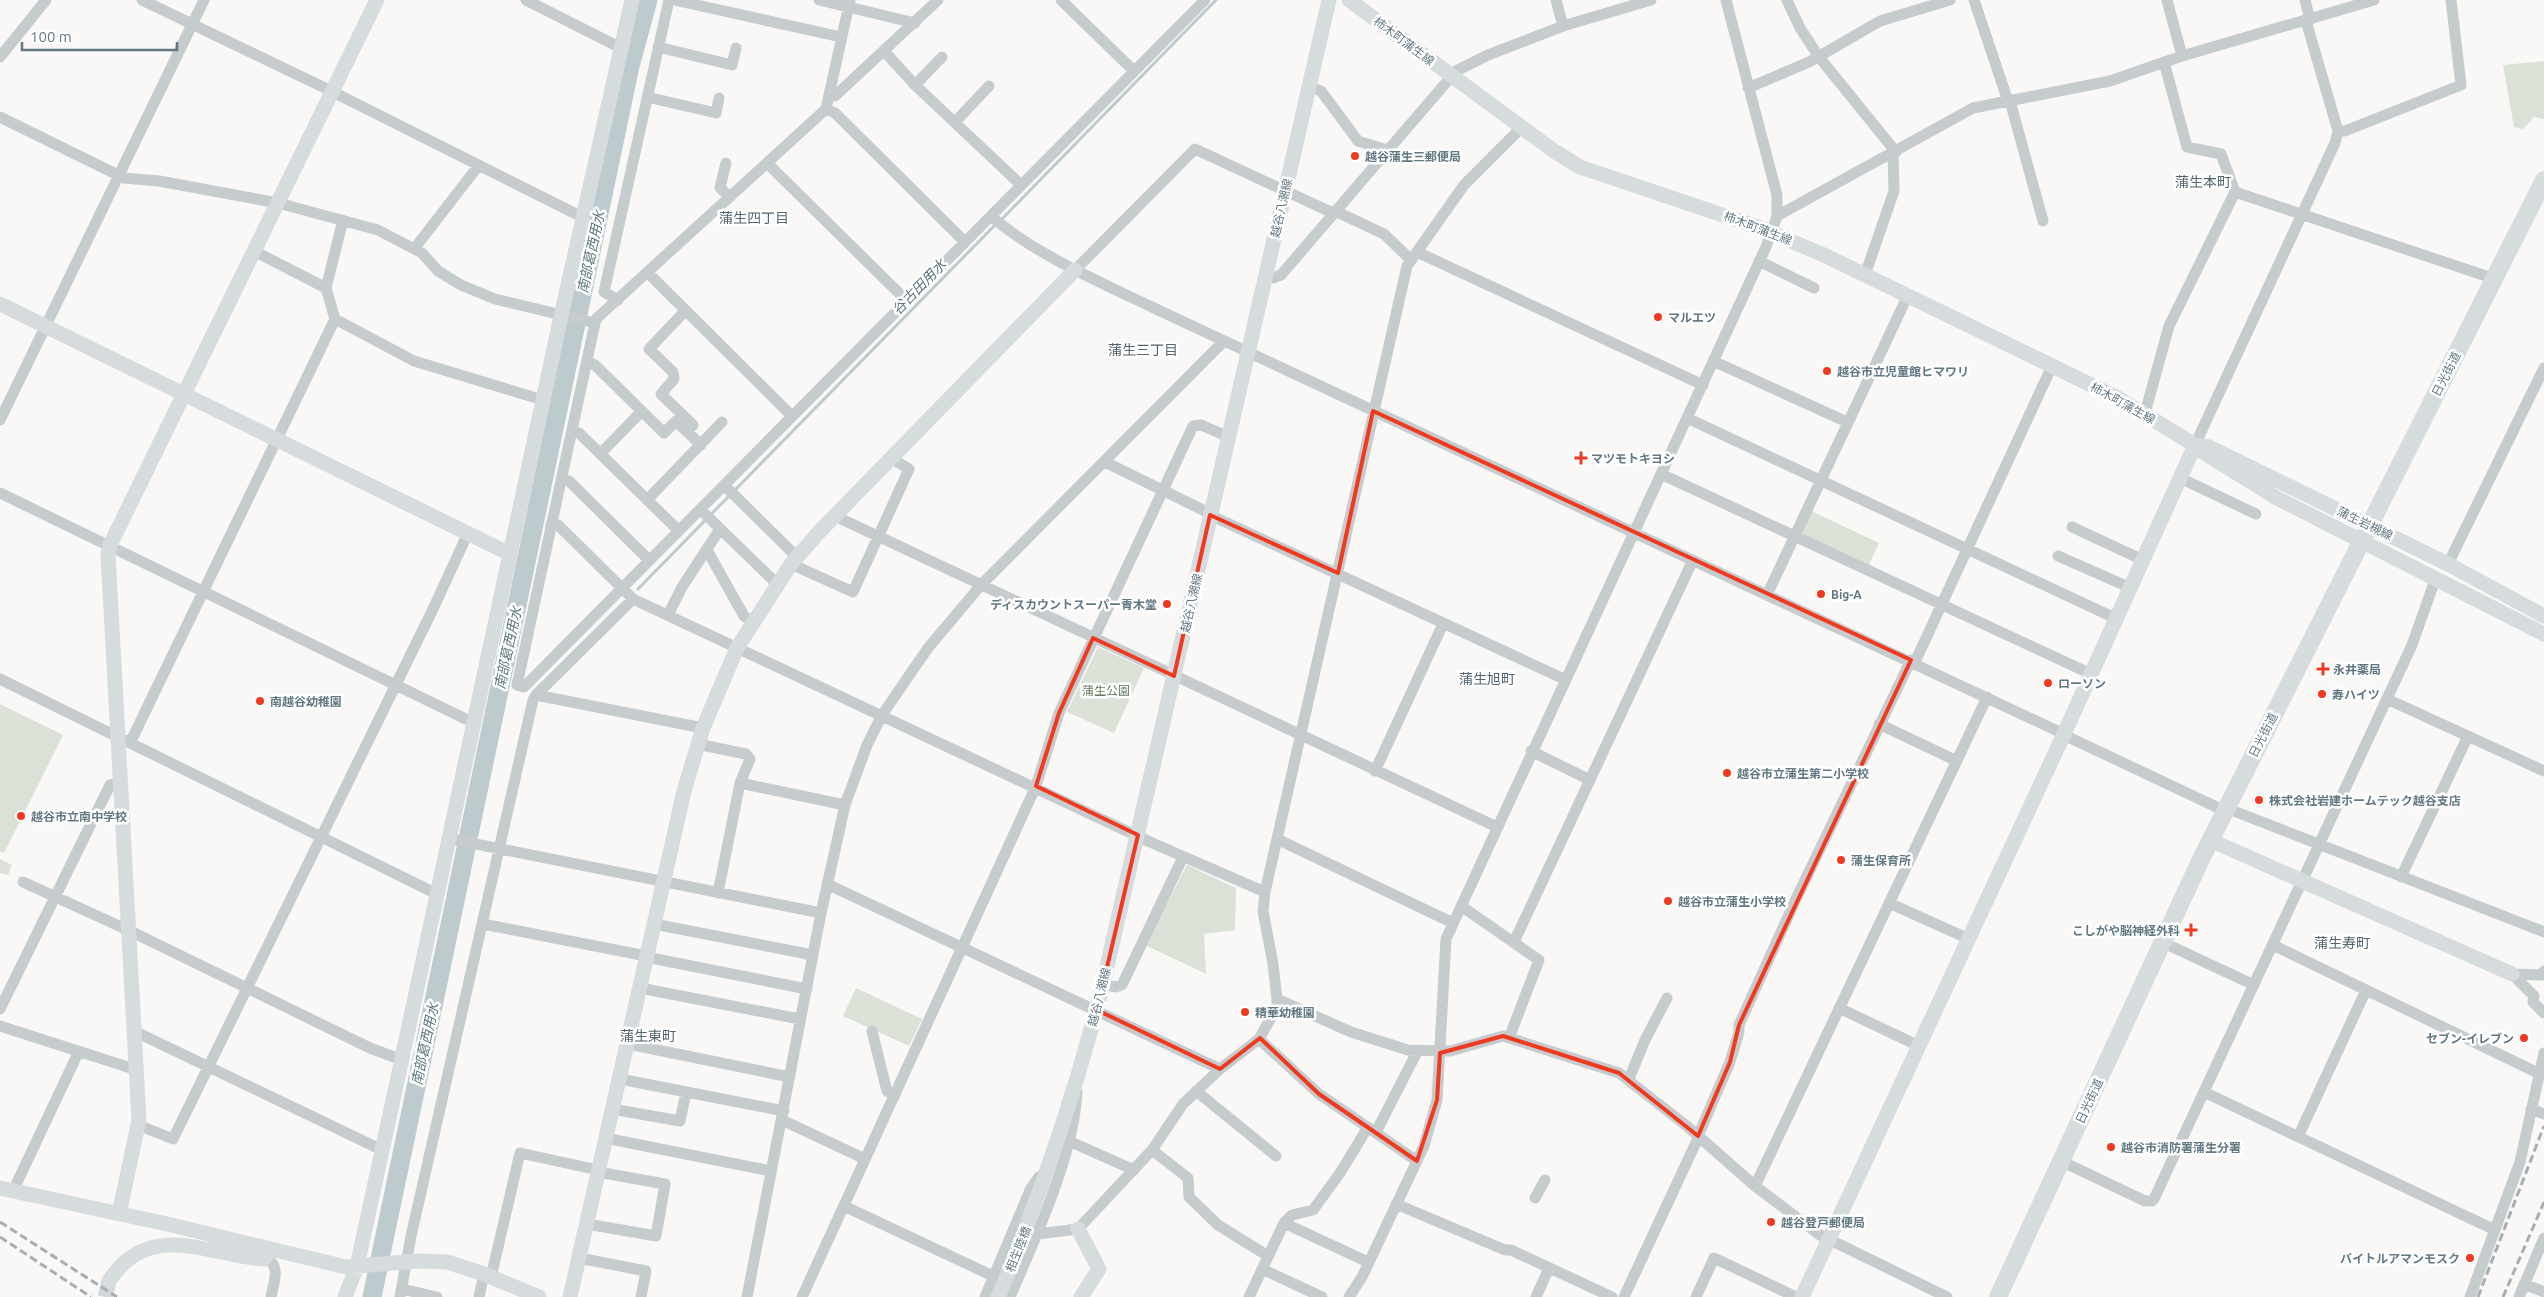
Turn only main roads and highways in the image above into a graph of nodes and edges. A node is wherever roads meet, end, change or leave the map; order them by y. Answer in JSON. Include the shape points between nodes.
{"nodes":[{"id":1,"x":2543,"y":185,"type":"edge"},
{"id":2,"x":1998,"y":1297,"type":"edge"}],
"edges":[{"from":1,"to":2,"type":"main road","name":"日光街道","via":[[2210,840]]}]}
